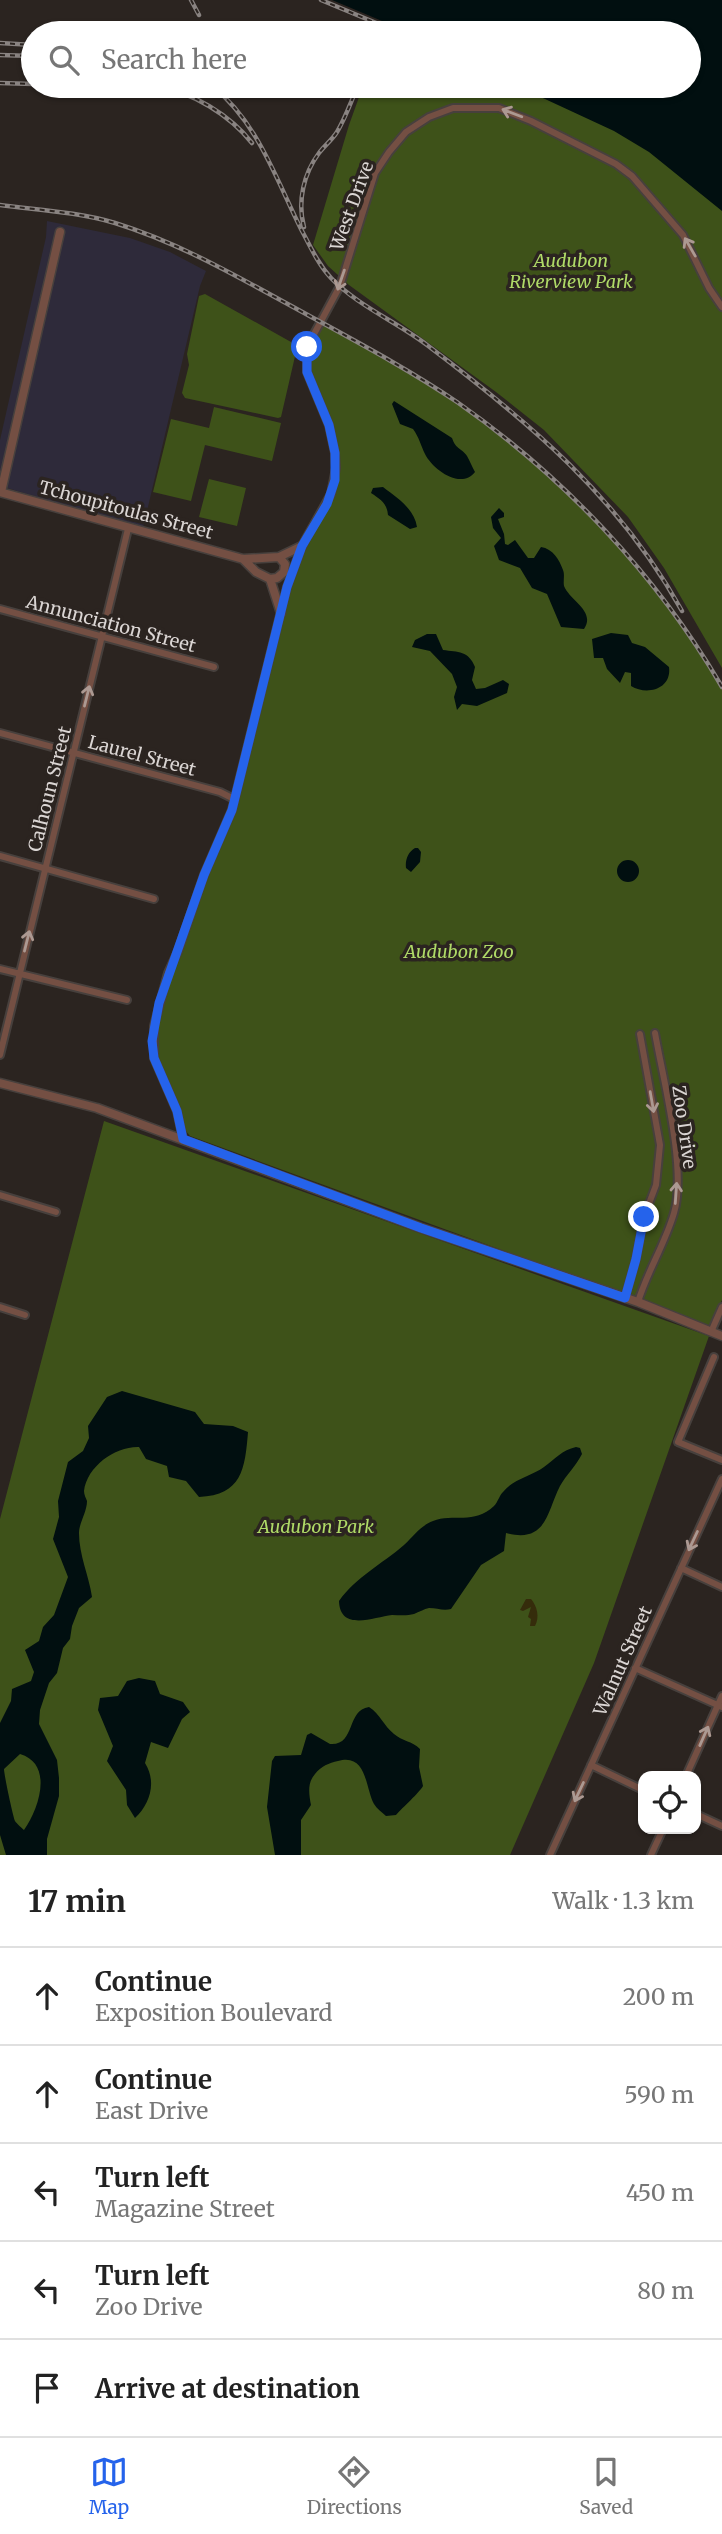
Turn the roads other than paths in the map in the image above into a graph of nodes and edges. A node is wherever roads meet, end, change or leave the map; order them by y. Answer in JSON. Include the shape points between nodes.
{"nodes":[{"id":1,"x":60,"y":232,"type":"dead end"},
{"id":2,"x":722,"y":307,"type":"edge"},
{"id":3,"x":0,"y":494,"type":"edge"},
{"id":4,"x":128,"y":528,"type":"junction"},
{"id":5,"x":302,"y":546,"type":"junction"},
{"id":6,"x":279,"y":556,"type":"junction"},
{"id":7,"x":243,"y":559,"type":"junction"},
{"id":8,"x":270,"y":579,"type":"junction"},
{"id":9,"x":0,"y":609,"type":"edge"},
{"id":10,"x":281,"y":613,"type":"junction"},
{"id":11,"x":102,"y":636,"type":"junction"},
{"id":12,"x":214,"y":667,"type":"dead end"},
{"id":13,"x":0,"y":733,"type":"edge"},
{"id":14,"x":74,"y":752,"type":"junction"},
{"id":15,"x":234,"y":799,"type":"junction"},
{"id":16,"x":0,"y":856,"type":"edge"},
{"id":17,"x":45,"y":869,"type":"junction"},
{"id":18,"x":155,"y":899,"type":"dead end"},
{"id":19,"x":0,"y":969,"type":"edge"},
{"id":20,"x":19,"y":974,"type":"junction"},
{"id":21,"x":127,"y":1000,"type":"dead end"},
{"id":22,"x":655,"y":1033,"type":"dead end"},
{"id":23,"x":640,"y":1034,"type":"dead end"},
{"id":24,"x":0,"y":1055,"type":"edge"},
{"id":25,"x":0,"y":1083,"type":"edge"},
{"id":26,"x":183,"y":1139,"type":"junction"},
{"id":27,"x":0,"y":1195,"type":"edge"},
{"id":28,"x":56,"y":1212,"type":"dead end"},
{"id":29,"x":625,"y":1298,"type":"junction"},
{"id":30,"x":638,"y":1302,"type":"junction"},
{"id":31,"x":0,"y":1307,"type":"edge"},
{"id":32,"x":722,"y":1307,"type":"edge"},
{"id":33,"x":26,"y":1315,"type":"dead end"},
{"id":34,"x":712,"y":1332,"type":"junction"},
{"id":35,"x":722,"y":1336,"type":"edge"},
{"id":36,"x":714,"y":1357,"type":"dead end"},
{"id":37,"x":722,"y":1460,"type":"edge"},
{"id":38,"x":722,"y":1479,"type":"edge"},
{"id":39,"x":681,"y":1568,"type":"junction"},
{"id":40,"x":722,"y":1587,"type":"edge"},
{"id":41,"x":635,"y":1668,"type":"junction"},
{"id":42,"x":722,"y":1696,"type":"edge"},
{"id":43,"x":720,"y":1706,"type":"edge"},
{"id":44,"x":591,"y":1765,"type":"junction"},
{"id":45,"x":688,"y":1771,"type":"edge"},
{"id":46,"x":638,"y":1788,"type":"edge"},
{"id":47,"x":701,"y":1816,"type":"edge"},
{"id":48,"x":722,"y":1826,"type":"edge"},
{"id":49,"x":661,"y":1834,"type":"edge"},
{"id":50,"x":550,"y":1855,"type":"edge"},
{"id":51,"x":651,"y":1855,"type":"edge"}],
"edges":[{"from":1,"to":3,"type":"street"},
{"from":2,"to":5,"type":"street","name":"West Drive","one_way":true,"via":[[683,235],[616,164],[499,108],[453,108],[429,117],[406,132],[375,173],[340,286],[307,347],[310,383],[329,425],[336,468],[331,494]]},
{"from":3,"to":4,"type":"street","name":"Tchoupitoulas Street"},
{"from":4,"to":7,"type":"street","name":"Tchoupitoulas Street"},
{"from":4,"to":11,"type":"street","name":"Calhoun Street"},
{"from":5,"to":6,"type":"street","name":"Tchoupitoulas Street"},
{"from":5,"to":10,"type":"street","name":"West Drive"},
{"from":6,"to":7,"type":"street","name":"Tchoupitoulas Street"},
{"from":6,"to":8,"type":"street","via":[[284,572]]},
{"from":7,"to":8,"type":"street","name":"Tchoupitoulas Street"},
{"from":8,"to":10,"type":"street"},
{"from":9,"to":11,"type":"street","name":"Annunciation Street"},
{"from":10,"to":15,"type":"street","name":"West Drive"},
{"from":11,"to":12,"type":"street","name":"Annunciation Street"},
{"from":14,"to":11,"type":"street","name":"Calhoun Street","one_way":true},
{"from":13,"to":14,"type":"street","name":"Laurel Street"},
{"from":14,"to":15,"type":"street","name":"Laurel Street"},
{"from":14,"to":17,"type":"street","name":"Calhoun Street"},
{"from":15,"to":26,"type":"street","name":"West Drive","via":[[167,973],[154,1026],[154,1058],[177,1111]]},
{"from":16,"to":17,"type":"street"},
{"from":17,"to":18,"type":"street"},
{"from":20,"to":17,"type":"street","name":"Calhoun Street","one_way":true},
{"from":19,"to":20,"type":"street"},
{"from":20,"to":21,"type":"street"},
{"from":20,"to":24,"type":"street","name":"Calhoun Street"},
{"from":30,"to":22,"type":"street","name":"Zoo Drive","one_way":true,"via":[[675,1213],[678,1189],[677,1152]]},
{"from":23,"to":29,"type":"street","name":"Zoo Drive","one_way":true,"via":[[660,1163]]},
{"from":25,"to":26,"type":"street","via":[[97,1108]]},
{"from":26,"to":29,"type":"street"},
{"from":27,"to":28,"type":"street"},
{"from":29,"to":30,"type":"street"},
{"from":30,"to":34,"type":"street"},
{"from":31,"to":33,"type":"street"},
{"from":32,"to":34,"type":"street"},
{"from":34,"to":35,"type":"street"},
{"from":36,"to":37,"type":"street","via":[[678,1442]]},
{"from":38,"to":39,"type":"street","name":"Walnut Street","one_way":true},
{"from":39,"to":40,"type":"street"},
{"from":39,"to":41,"type":"street","name":"Walnut Street"},
{"from":41,"to":43,"type":"street"},
{"from":41,"to":44,"type":"street","name":"Walnut Street"},
{"from":42,"to":43,"type":"street"},
{"from":45,"to":43,"type":"street","one_way":true},
{"from":44,"to":46,"type":"street"},
{"from":44,"to":50,"type":"street","name":"Walnut Street","one_way":true},
{"from":47,"to":48,"type":"street"},
{"from":49,"to":51,"type":"street"}]}
